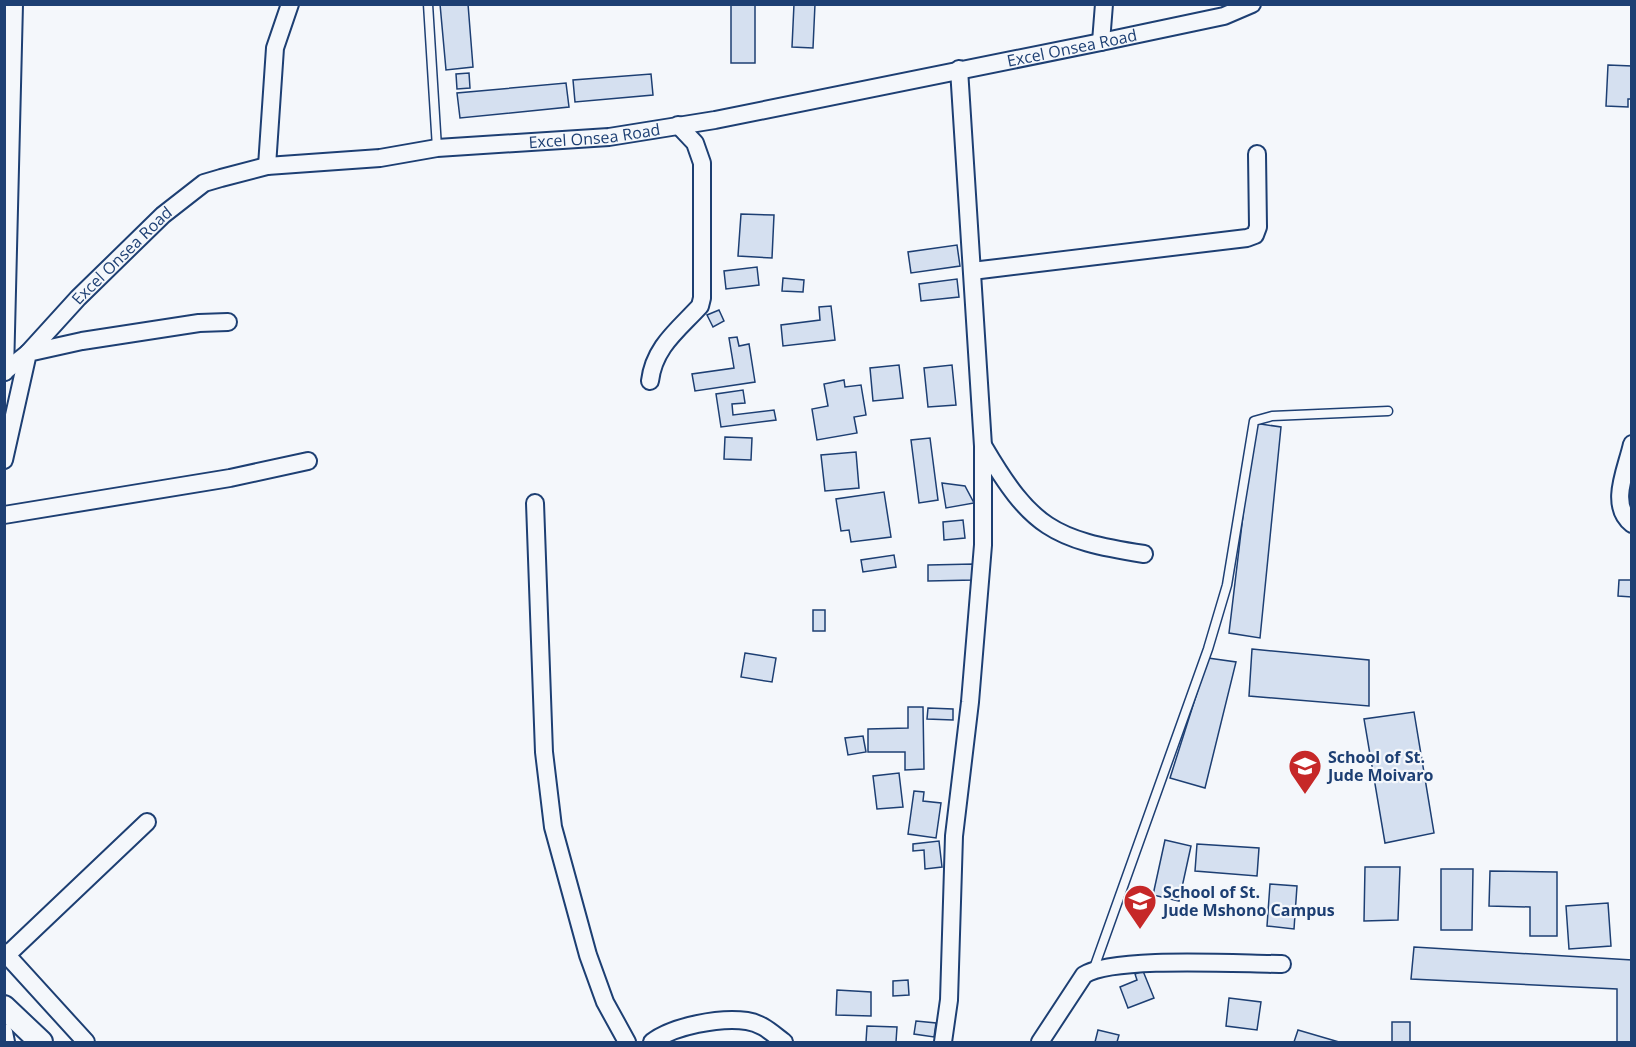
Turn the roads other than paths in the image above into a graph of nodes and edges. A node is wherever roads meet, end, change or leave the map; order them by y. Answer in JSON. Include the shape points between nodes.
{"nodes":[{"id":1,"x":14,"y":4,"type":"edge"},
{"id":2,"x":290,"y":4,"type":"edge"},
{"id":3,"x":428,"y":4,"type":"edge"},
{"id":4,"x":1104,"y":4,"type":"edge"},
{"id":5,"x":1252,"y":4,"type":"edge"},
{"id":6,"x":1101,"y":42,"type":"junction"},
{"id":7,"x":960,"y":69,"type":"junction"},
{"id":8,"x":678,"y":125,"type":"junction"},
{"id":9,"x":437,"y":148,"type":"junction"},
{"id":10,"x":1257,"y":154,"type":"dead end"},
{"id":11,"x":267,"y":166,"type":"junction"},
{"id":12,"x":972,"y":271,"type":"junction"},
{"id":13,"x":228,"y":321,"type":"dead end"},
{"id":14,"x":28,"y":353,"type":"junction"},
{"id":15,"x":5,"y":372,"type":"edge"},
{"id":16,"x":650,"y":381,"type":"dead end"},
{"id":17,"x":1388,"y":411,"type":"dead end"},
{"id":18,"x":1632,"y":444,"type":"edge"},
{"id":19,"x":983,"y":446,"type":"junction"},
{"id":20,"x":4,"y":460,"type":"edge"},
{"id":21,"x":308,"y":461,"type":"dead end"},
{"id":22,"x":535,"y":503,"type":"dead end"},
{"id":23,"x":4,"y":515,"type":"edge"},
{"id":24,"x":1632,"y":524,"type":"edge"},
{"id":25,"x":1144,"y":554,"type":"dead end"},
{"id":26,"x":147,"y":822,"type":"dead end"},
{"id":27,"x":6,"y":953,"type":"edge"},
{"id":28,"x":1282,"y":964,"type":"dead end"},
{"id":29,"x":1094,"y":968,"type":"junction"},
{"id":30,"x":4,"y":1007,"type":"edge"},
{"id":31,"x":4,"y":1032,"type":"edge"},
{"id":32,"x":6,"y":1042,"type":"edge"},
{"id":33,"x":41,"y":1042,"type":"edge"},
{"id":34,"x":86,"y":1042,"type":"edge"},
{"id":35,"x":627,"y":1042,"type":"edge"},
{"id":36,"x":652,"y":1042,"type":"edge"},
{"id":37,"x":784,"y":1042,"type":"edge"},
{"id":38,"x":943,"y":1042,"type":"edge"},
{"id":39,"x":1040,"y":1042,"type":"edge"}],
"edges":[{"from":1,"to":15,"type":"street"},
{"from":2,"to":11,"type":"street","via":[[275,48]]},
{"from":3,"to":9,"type":"lane"},
{"from":4,"to":6,"type":"street"},
{"from":5,"to":6,"type":"street","name":"Excel Onsea Road","via":[[1224,16]]},
{"from":6,"to":7,"type":"street","name":"Excel Onsea Road"},
{"from":7,"to":8,"type":"street","name":"Excel Onsea Road"},
{"from":7,"to":12,"type":"street"},
{"from":8,"to":9,"type":"street","name":"Excel Onsea Road","via":[[609,137]]},
{"from":8,"to":16,"type":"street","via":[[695,142],[702,163],[702,298],[700,306],[658,352]]},
{"from":9,"to":11,"type":"street","name":"Excel Onsea Road","via":[[380,158]]},
{"from":10,"to":12,"type":"street","via":[[1255,235]]},
{"from":11,"to":14,"type":"street","name":"Excel Onsea Road","via":[[204,183],[193,190],[118,259]]},
{"from":12,"to":19,"type":"street"},
{"from":13,"to":14,"type":"street","via":[[82,340]]},
{"from":14,"to":15,"type":"street","name":"Excel Onsea Road"},
{"from":14,"to":20,"type":"street"},
{"from":17,"to":29,"type":"lane","via":[[1272,416],[1254,421],[1227,585],[1209,649]]},
{"from":18,"to":24,"type":"street","via":[[1620,497],[1622,510]]},
{"from":19,"to":25,"type":"street","via":[[1013,493],[1047,526],[1068,538]]},
{"from":19,"to":38,"type":"street","via":[[982,556],[954,836],[949,1000]]},
{"from":21,"to":23,"type":"street","via":[[230,478]]},
{"from":22,"to":35,"type":"street","via":[[544,752],[553,827],[588,955],[612,1018]]},
{"from":26,"to":27,"type":"street"},
{"from":27,"to":34,"type":"street"},
{"from":28,"to":29,"type":"street","via":[[1133,964]]},
{"from":29,"to":39,"type":"street","via":[[1084,975]]},
{"from":30,"to":33,"type":"main road"},
{"from":31,"to":32,"type":"street"},
{"from":36,"to":37,"type":"street","via":[[664,1033],[684,1027],[738,1021],[763,1026]]}]}
